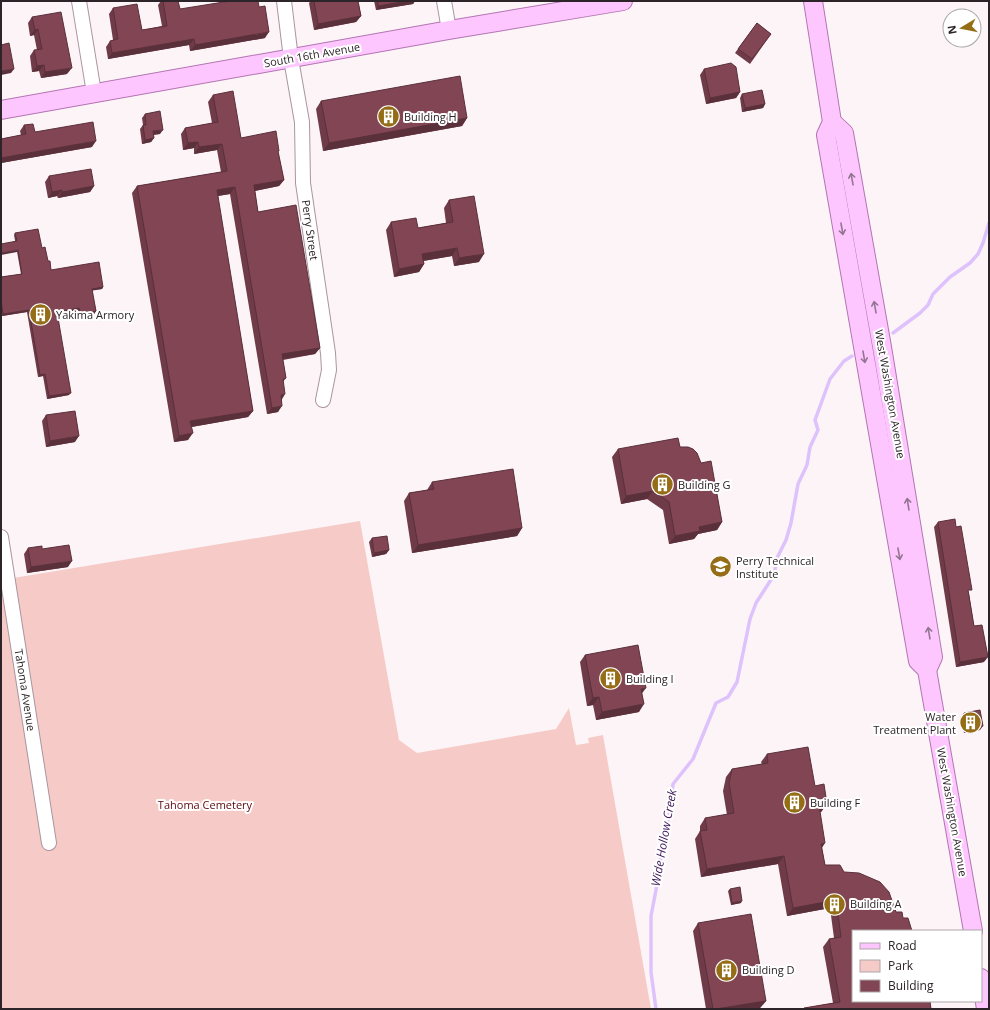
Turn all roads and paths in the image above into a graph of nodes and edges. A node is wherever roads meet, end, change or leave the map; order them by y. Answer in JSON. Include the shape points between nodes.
{"nodes":[{"id":1,"x":79,"y":1,"type":"edge"},
{"id":2,"x":284,"y":1,"type":"edge"},
{"id":3,"x":444,"y":1,"type":"edge"},
{"id":4,"x":623,"y":1,"type":"edge"},
{"id":5,"x":813,"y":1,"type":"edge"},
{"id":6,"x":449,"y":30,"type":"junction"},
{"id":7,"x":291,"y":59,"type":"junction"},
{"id":8,"x":94,"y":93,"type":"junction"},
{"id":9,"x":1,"y":110,"type":"edge"},
{"id":10,"x":323,"y":400,"type":"dead end"},
{"id":11,"x":1,"y":537,"type":"edge"},
{"id":12,"x":49,"y":843,"type":"dead end"},
{"id":13,"x":973,"y":930,"type":"edge"},
{"id":14,"x":982,"y":984,"type":"edge"},
{"id":15,"x":986,"y":1009,"type":"edge"}],
"edges":[{"from":1,"to":8,"type":"street"},
{"from":2,"to":7,"type":"street","name":"Perry Street"},
{"from":3,"to":6,"type":"street"},
{"from":4,"to":6,"type":"main road","name":"South 16th Avenue"},
{"from":5,"to":13,"type":"main road","name":"West Washington Avenue","via":[[832,122],[844,133],[882,347],[933,657],[927,670]]},
{"from":6,"to":7,"type":"main road","name":"South 16th Avenue"},
{"from":7,"to":8,"type":"main road","name":"South 16th Avenue"},
{"from":7,"to":10,"type":"street","name":"Perry Street","via":[[302,122],[304,183],[330,370]]},
{"from":8,"to":9,"type":"main road","name":"South 16th Avenue"},
{"from":11,"to":12,"type":"street","name":"Tahoma Avenue"},
{"from":14,"to":15,"type":"main road"}]}
